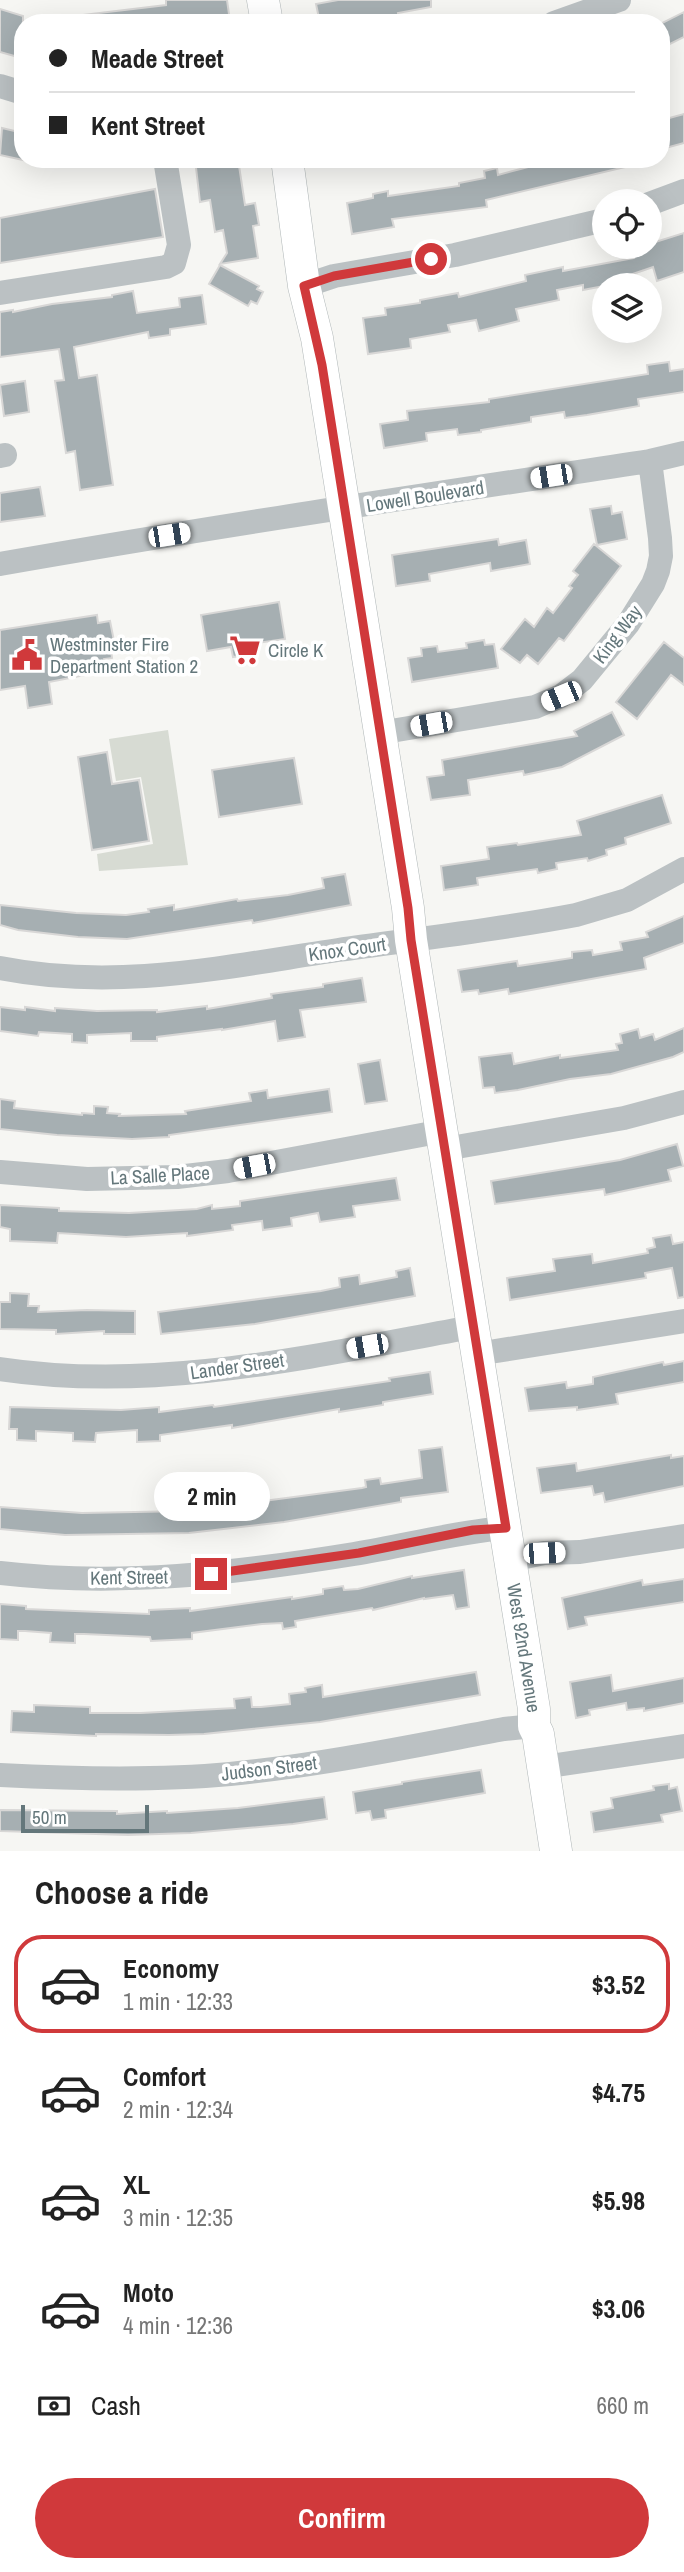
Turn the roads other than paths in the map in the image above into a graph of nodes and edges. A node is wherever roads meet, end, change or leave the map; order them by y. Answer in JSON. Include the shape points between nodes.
{"nodes":[{"id":1,"x":619,"y":0,"type":"edge"},
{"id":2,"x":579,"y":14,"type":"edge"},
{"id":3,"x":166,"y":168,"type":"edge"},
{"id":4,"x":288,"y":168,"type":"edge"},
{"id":5,"x":684,"y":191,"type":"edge"},
{"id":6,"x":662,"y":199,"type":"edge"},
{"id":7,"x":592,"y":223,"type":"edge"},
{"id":8,"x":304,"y":286,"type":"junction"},
{"id":9,"x":0,"y":293,"type":"edge"},
{"id":10,"x":684,"y":453,"type":"edge"},
{"id":11,"x":650,"y":461,"type":"junction"},
{"id":12,"x":344,"y":508,"type":"junction"},
{"id":13,"x":0,"y":564,"type":"edge"},
{"id":14,"x":379,"y":733,"type":"junction"},
{"id":15,"x":684,"y":869,"type":"edge"},
{"id":16,"x":411,"y":940,"type":"junction"},
{"id":17,"x":0,"y":968,"type":"edge"},
{"id":18,"x":684,"y":1102,"type":"edge"},
{"id":19,"x":444,"y":1140,"type":"junction"},
{"id":20,"x":0,"y":1172,"type":"edge"},
{"id":21,"x":684,"y":1321,"type":"edge"},
{"id":22,"x":475,"y":1340,"type":"junction"},
{"id":23,"x":0,"y":1370,"type":"edge"},
{"id":24,"x":506,"y":1528,"type":"junction"},
{"id":25,"x":684,"y":1535,"type":"edge"},
{"id":26,"x":510,"y":1560,"type":"junction"},
{"id":27,"x":0,"y":1573,"type":"edge"},
{"id":28,"x":534,"y":1726,"type":"junction"},
{"id":29,"x":684,"y":1746,"type":"edge"},
{"id":30,"x":543,"y":1767,"type":"junction"},
{"id":31,"x":0,"y":1775,"type":"edge"},
{"id":32,"x":556,"y":1851,"type":"edge"}],
"edges":[{"from":1,"to":2,"type":"street"},
{"from":3,"to":9,"type":"street","via":[[179,245],[177,258],[166,268]]},
{"from":4,"to":8,"type":"main road","name":"West 92nd Avenue"},
{"from":5,"to":6,"type":"street"},
{"from":7,"to":8,"type":"street"},
{"from":8,"to":12,"type":"main road","name":"West 92nd Avenue","via":[[317,338]]},
{"from":10,"to":11,"type":"street","name":"Lowell Boulevard"},
{"from":11,"to":12,"type":"street","name":"Lowell Boulevard"},
{"from":11,"to":14,"type":"street","name":"King Way","via":[[660,538],[658,571],[628,624],[582,680],[535,707]]},
{"from":12,"to":13,"type":"street","name":"Lowell Boulevard"},
{"from":12,"to":14,"type":"main road","name":"West 92nd Avenue"},
{"from":14,"to":16,"type":"main road","name":"West 92nd Avenue"},
{"from":15,"to":16,"type":"street","name":"Knox Court","via":[[627,900],[602,908]]},
{"from":16,"to":17,"type":"street","name":"Knox Court","via":[[159,977],[73,978]]},
{"from":16,"to":19,"type":"main road","name":"West 92nd Avenue"},
{"from":18,"to":19,"type":"street","name":"La Salle Place","via":[[624,1118]]},
{"from":19,"to":20,"type":"street","name":"La Salle Place","via":[[177,1177],[87,1179]]},
{"from":19,"to":22,"type":"main road","name":"West 92nd Avenue"},
{"from":21,"to":22,"type":"street","name":"Lander Street"},
{"from":22,"to":23,"type":"street","name":"Lander Street","via":[[187,1373],[90,1378]]},
{"from":22,"to":24,"type":"main road","name":"West 92nd Avenue"},
{"from":24,"to":26,"type":"main road","name":"West 92nd Avenue"},
{"from":24,"to":27,"type":"street","name":"Kent Street","via":[[211,1574],[91,1577]]},
{"from":25,"to":26,"type":"street"},
{"from":26,"to":28,"type":"main road","name":"West 92nd Avenue"},
{"from":28,"to":30,"type":"main road","name":"West 92nd Avenue"},
{"from":28,"to":31,"type":"street","name":"Judson Street","via":[[228,1774],[135,1778]]},
{"from":29,"to":30,"type":"street"},
{"from":30,"to":32,"type":"main road","name":"West 92nd Avenue"}]}
